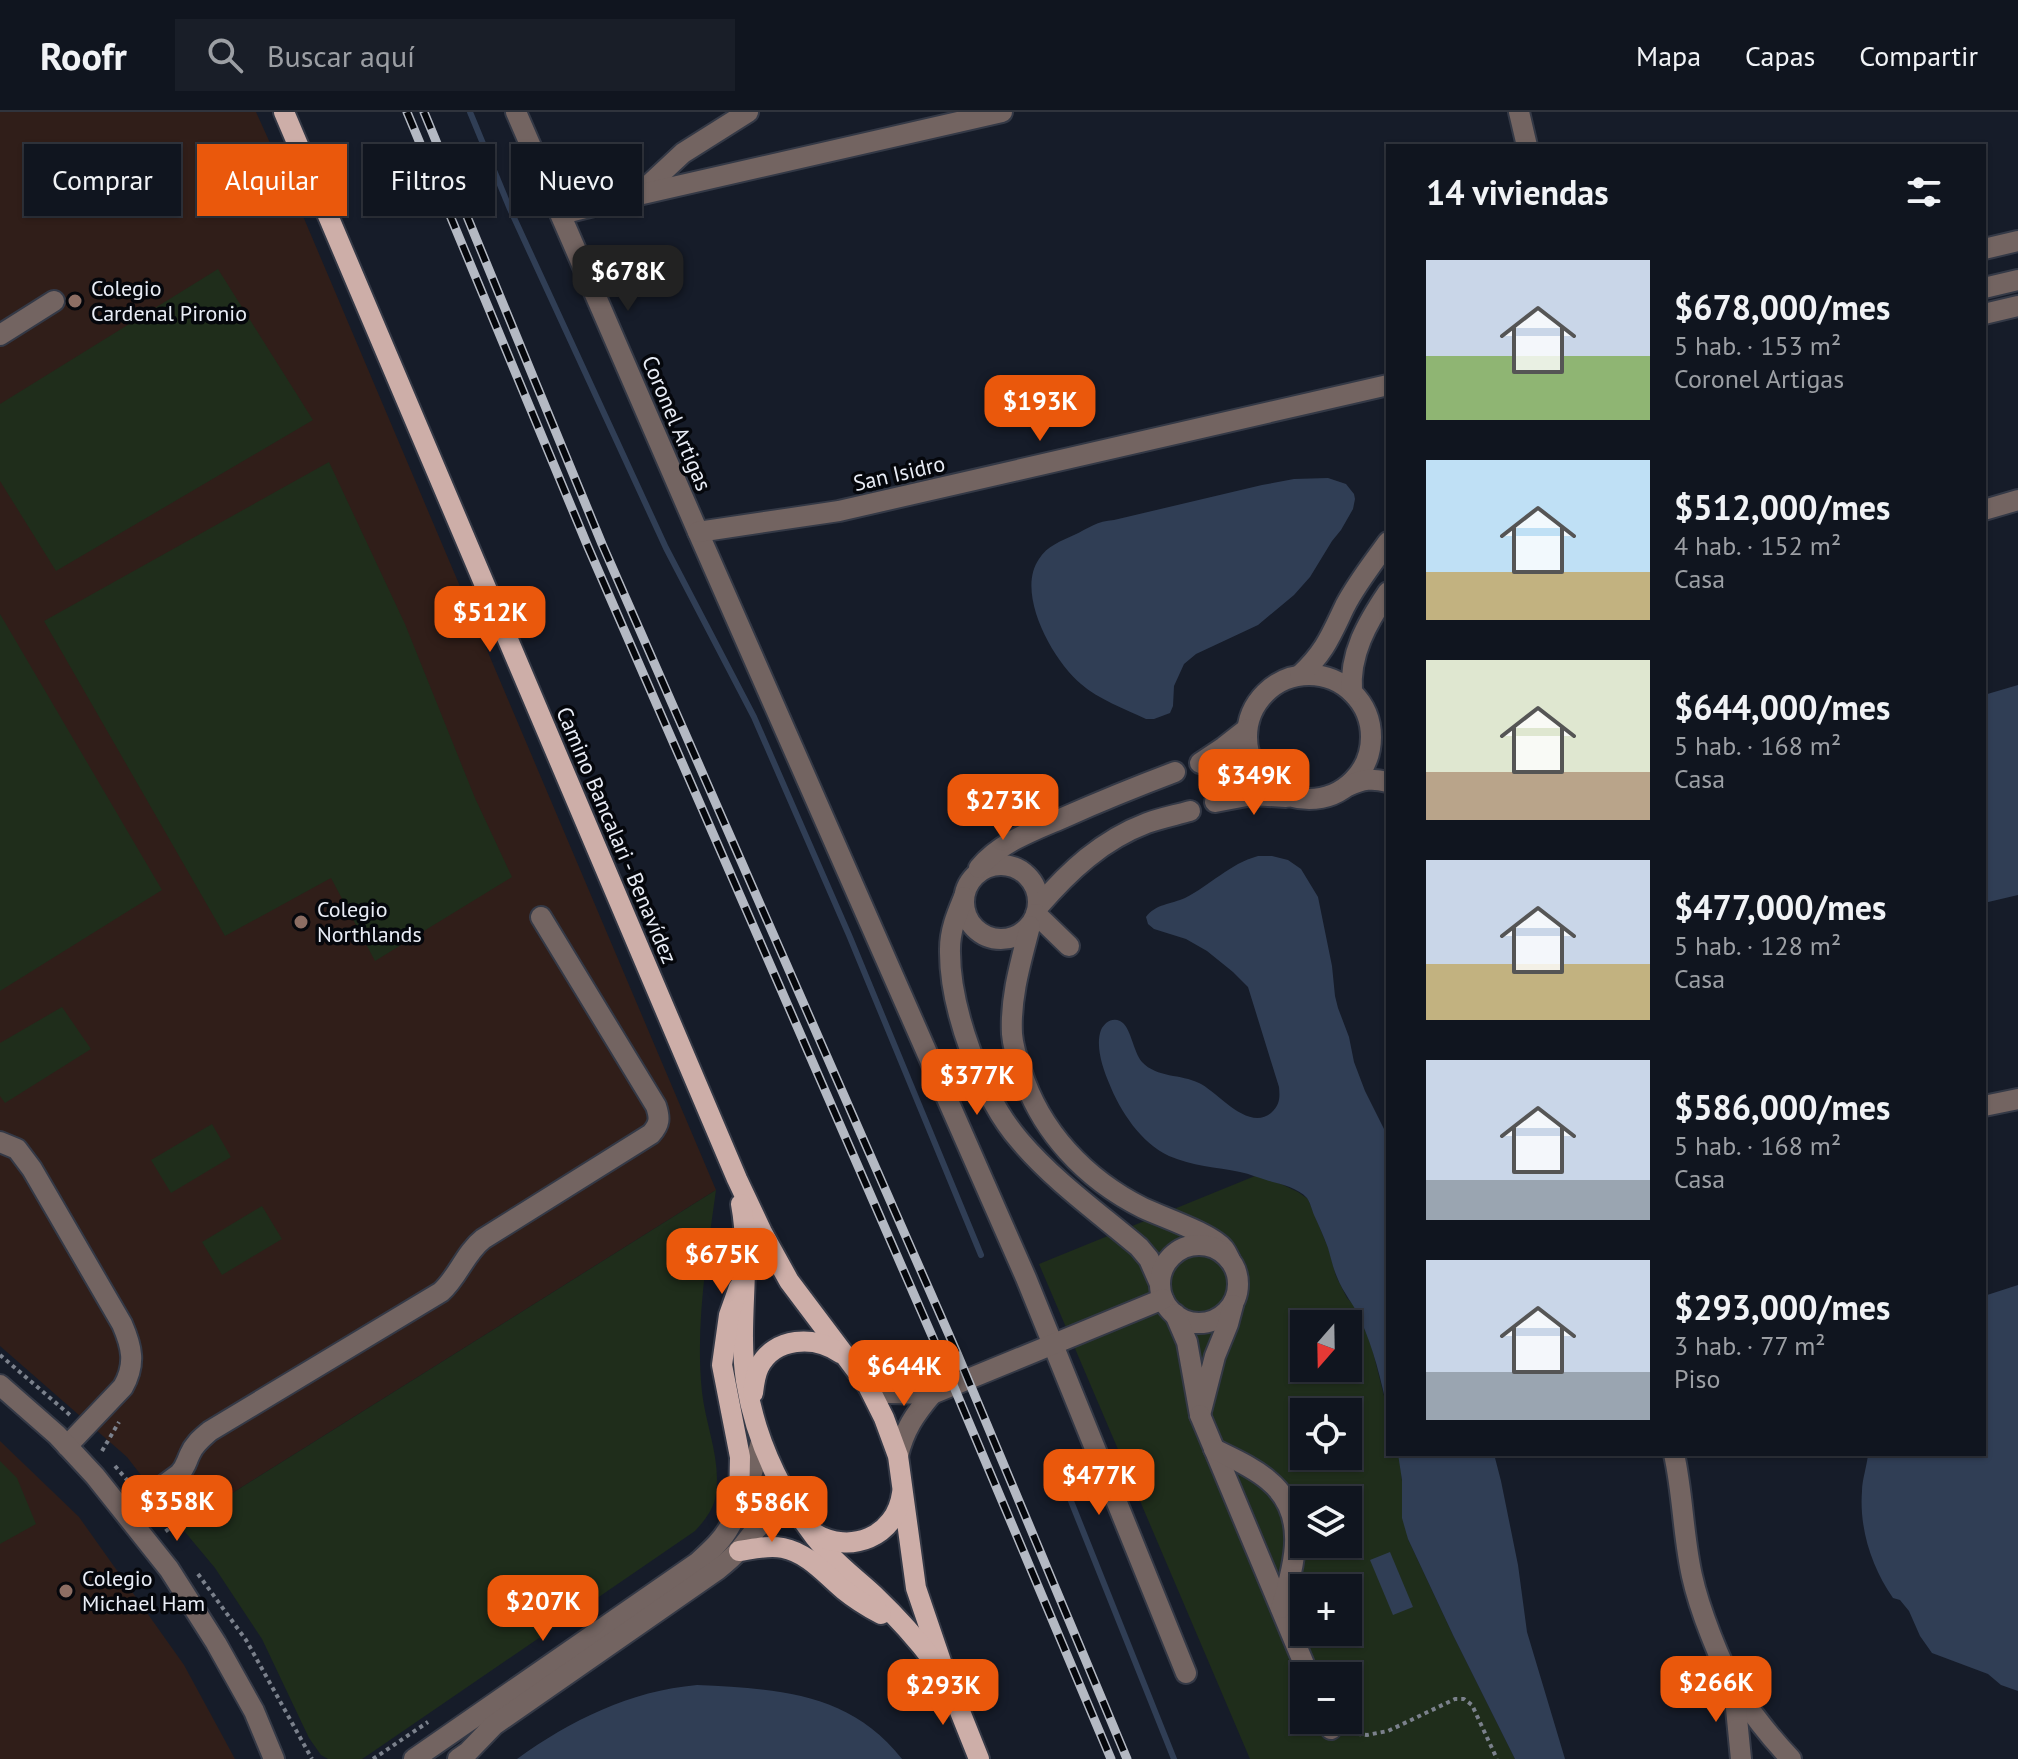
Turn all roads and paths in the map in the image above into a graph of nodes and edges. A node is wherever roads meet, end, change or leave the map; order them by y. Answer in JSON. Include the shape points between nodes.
{"nodes":[{"id":1,"x":284,"y":112,"type":"edge"},
{"id":2,"x":516,"y":112,"type":"edge"},
{"id":3,"x":748,"y":112,"type":"edge"},
{"id":4,"x":1002,"y":112,"type":"edge"},
{"id":5,"x":1519,"y":112,"type":"edge"},
{"id":6,"x":530,"y":144,"type":"edge"},
{"id":7,"x":1527,"y":144,"type":"edge"},
{"id":8,"x":642,"y":191,"type":"edge"},
{"id":9,"x":642,"y":194,"type":"edge"},
{"id":10,"x":562,"y":216,"type":"edge"},
{"id":11,"x":2018,"y":241,"type":"edge"},
{"id":12,"x":1986,"y":249,"type":"edge"},
{"id":13,"x":2018,"y":280,"type":"edge"},
{"id":14,"x":1986,"y":288,"type":"edge"},
{"id":15,"x":54,"y":301,"type":"dead end"},
{"id":16,"x":2018,"y":306,"type":"edge"},
{"id":17,"x":1986,"y":314,"type":"edge"},
{"id":18,"x":0,"y":335,"type":"edge"},
{"id":19,"x":1386,"y":385,"type":"edge"},
{"id":20,"x":2018,"y":500,"type":"edge"},
{"id":21,"x":1986,"y":509,"type":"edge"},
{"id":22,"x":698,"y":532,"type":"junction"},
{"id":23,"x":1386,"y":545,"type":"edge"},
{"id":24,"x":1386,"y":595,"type":"edge"},
{"id":25,"x":1300,"y":675,"type":"junction"},
{"id":26,"x":1352,"y":692,"type":"junction"},
{"id":27,"x":1369,"y":721,"type":"junction"},
{"id":28,"x":1247,"y":729,"type":"junction"},
{"id":29,"x":1386,"y":732,"type":"edge"},
{"id":30,"x":1200,"y":763,"type":"dead end"},
{"id":31,"x":1175,"y":772,"type":"dead end"},
{"id":32,"x":1386,"y":781,"type":"edge"},
{"id":33,"x":1348,"y":786,"type":"junction"},
{"id":34,"x":1134,"y":788,"type":"junction"},
{"id":35,"x":1291,"y":798,"type":"junction"},
{"id":36,"x":1215,"y":802,"type":"dead end"},
{"id":37,"x":1190,"y":811,"type":"dead end"},
{"id":38,"x":1149,"y":822,"type":"junction"},
{"id":39,"x":968,"y":887,"type":"junction"},
{"id":40,"x":1035,"y":915,"type":"junction"},
{"id":41,"x":541,"y":917,"type":"dead end"},
{"id":42,"x":1069,"y":946,"type":"dead end"},
{"id":43,"x":2018,"y":1099,"type":"edge"},
{"id":44,"x":1986,"y":1106,"type":"edge"},
{"id":45,"x":0,"y":1142,"type":"edge"},
{"id":46,"x":737,"y":1179,"type":"junction"},
{"id":47,"x":1230,"y":1260,"type":"junction"},
{"id":48,"x":745,"y":1272,"type":"junction"},
{"id":49,"x":1236,"y":1296,"type":"junction"},
{"id":50,"x":1166,"y":1299,"type":"junction"},
{"id":51,"x":1053,"y":1345,"type":"junction"},
{"id":52,"x":846,"y":1357,"type":"junction"},
{"id":53,"x":0,"y":1385,"type":"edge"},
{"id":54,"x":868,"y":1386,"type":"junction"},
{"id":55,"x":932,"y":1394,"type":"junction"},
{"id":56,"x":751,"y":1405,"type":"junction"},
{"id":57,"x":1200,"y":1415,"type":"junction"},
{"id":58,"x":761,"y":1442,"type":"junction"},
{"id":59,"x":67,"y":1446,"type":"junction"},
{"id":60,"x":1214,"y":1449,"type":"junction"},
{"id":61,"x":898,"y":1456,"type":"junction"},
{"id":62,"x":1674,"y":1456,"type":"edge"},
{"id":63,"x":1682,"y":1456,"type":"edge"},
{"id":64,"x":1679,"y":1475,"type":"junction"},
{"id":65,"x":903,"y":1485,"type":"junction"},
{"id":66,"x":739,"y":1505,"type":"junction"},
{"id":67,"x":126,"y":1513,"type":"junction"},
{"id":68,"x":804,"y":1522,"type":"junction"},
{"id":69,"x":739,"y":1551,"type":"junction"},
{"id":70,"x":1281,"y":1608,"type":"junction"},
{"id":71,"x":904,"y":1626,"type":"junction"},
{"id":72,"x":1303,"y":1662,"type":"edge"},
{"id":73,"x":1186,"y":1673,"type":"dead end"},
{"id":74,"x":947,"y":1679,"type":"junction"},
{"id":75,"x":1734,"y":1684,"type":"junction"},
{"id":76,"x":1362,"y":1734,"type":"edge"},
{"id":77,"x":274,"y":1759,"type":"edge"},
{"id":78,"x":414,"y":1759,"type":"edge"},
{"id":79,"x":458,"y":1759,"type":"edge"},
{"id":80,"x":979,"y":1759,"type":"edge"},
{"id":81,"x":1497,"y":1759,"type":"edge"},
{"id":82,"x":1741,"y":1759,"type":"edge"},
{"id":83,"x":1791,"y":1759,"type":"edge"}],
"edges":[{"from":1,"to":46,"type":"main road","name":"Camino Bancalari - Benavídez"},
{"from":2,"to":6,"type":"street","name":"Coronel Artigas"},
{"from":3,"to":8,"type":"street","via":[[683,153]]},
{"from":4,"to":9,"type":"street"},
{"from":5,"to":7,"type":"street"},
{"from":10,"to":22,"type":"street","name":"Coronel Artigas"},
{"from":11,"to":12,"type":"street"},
{"from":13,"to":14,"type":"street"},
{"from":15,"to":18,"type":"street"},
{"from":16,"to":17,"type":"street"},
{"from":19,"to":22,"type":"street","name":"San Isidro","via":[[839,511]]},
{"from":20,"to":21,"type":"street"},
{"from":22,"to":51,"type":"street","name":"Coronel Artigas"},
{"from":23,"to":25,"type":"street","via":[[1346,604],[1320,656]]},
{"from":24,"to":26,"type":"street","via":[[1353,661]]},
{"from":25,"to":26,"type":"street","via":[[1334,680]]},
{"from":25,"to":28,"type":"street","via":[[1261,697]]},
{"from":26,"to":27,"type":"street"},
{"from":27,"to":29,"type":"street"},
{"from":27,"to":33,"type":"street","via":[[1369,757]]},
{"from":28,"to":30,"type":"street"},
{"from":28,"to":35,"type":"street","via":[[1256,771]]},
{"from":31,"to":34,"type":"street"},
{"from":32,"to":33,"type":"street","via":[[1374,778]]},
{"from":33,"to":35,"type":"street","via":[[1327,797]]},
{"from":34,"to":38,"type":"street"},
{"from":34,"to":39,"type":"street","via":[[1027,833],[994,853]]},
{"from":35,"to":36,"type":"street","via":[[1252,795]]},
{"from":37,"to":38,"type":"street"},
{"from":38,"to":40,"type":"street","via":[[1074,867]]},
{"from":39,"to":40,"type":"street","via":[[982,869],[1016,867],[1032,880]]},
{"from":39,"to":40,"type":"street","via":[[963,904],[967,917],[986,936],[1013,937]]},
{"from":39,"to":50,"type":"street","via":[[954,920],[951,971],[960,1017],[985,1086],[1018,1140],[1139,1247]]},
{"from":40,"to":42,"type":"street"},
{"from":40,"to":47,"type":"street","via":[[1016,984],[1012,1036],[1028,1092],[1046,1124],[1103,1184],[1212,1239]]},
{"from":41,"to":67,"type":"street","via":[[656,1106],[658,1126],[483,1239],[441,1292],[210,1431],[179,1474]]},
{"from":43,"to":44,"type":"street"},
{"from":45,"to":59,"type":"street","via":[[17,1149],[32,1169],[130,1342],[129,1376],[123,1387]]},
{"from":46,"to":48,"type":"main road","name":"Camino Bancalari - Benavídez","via":[[746,1229]]},
{"from":46,"to":52,"type":"main road","name":"Camino Bancalari - Benavídez","via":[[789,1281]]},
{"from":47,"to":49,"type":"street","via":[[1237,1274]]},
{"from":47,"to":50,"type":"street","via":[[1214,1248],[1186,1247],[1162,1271]]},
{"from":48,"to":56,"type":"main road","name":"Camino Bancalari - Benavídez","via":[[744,1361]]},
{"from":48,"to":66,"type":"main road","via":[[729,1315],[722,1365],[740,1457]]},
{"from":49,"to":50,"type":"street","via":[[1223,1314],[1203,1322],[1188,1321]]},
{"from":49,"to":57,"type":"street"},
{"from":50,"to":51,"type":"street"},
{"from":50,"to":57,"type":"street","via":[[1187,1342]]},
{"from":51,"to":55,"type":"street"},
{"from":51,"to":73,"type":"street","name":"Coronel Artigas"},
{"from":52,"to":54,"type":"main road","name":"Camino Bancalari - Benavídez"},
{"from":52,"to":56,"type":"main road","via":[[811,1340],[773,1351],[759,1366]]},
{"from":53,"to":59,"type":"street"},
{"from":54,"to":55,"type":"street","via":[[888,1393]]},
{"from":54,"to":61,"type":"main road","name":"Camino Bancalari - Benavídez"},
{"from":55,"to":61,"type":"street","via":[[913,1416]]},
{"from":56,"to":58,"type":"main road","name":"Camino Bancalari - Benavídez"},
{"from":57,"to":60,"type":"street"},
{"from":58,"to":66,"type":"street"},
{"from":58,"to":68,"type":"main road","name":"Camino Bancalari - Benavídez"},
{"from":59,"to":67,"type":"street"},
{"from":60,"to":70,"type":"street"},
{"from":60,"to":70,"type":"street","via":[[1268,1479],[1291,1507],[1294,1551]]},
{"from":61,"to":65,"type":"main road","name":"Camino Bancalari - Benavídez"},
{"from":62,"to":64,"type":"street"},
{"from":63,"to":64,"type":"street"},
{"from":64,"to":75,"type":"street","via":[[1692,1578]]},
{"from":65,"to":68,"type":"main road","via":[[892,1520],[861,1541],[825,1539]]},
{"from":65,"to":74,"type":"main road","name":"Camino Bancalari - Benavídez","via":[[916,1588]]},
{"from":66,"to":78,"type":"street","via":[[718,1544],[697,1563]]},
{"from":67,"to":77,"type":"street","via":[[216,1643]]},
{"from":68,"to":69,"type":"street","via":[[780,1514],[768,1518]]},
{"from":68,"to":71,"type":"main road","name":"Camino Bancalari - Benavídez","via":[[831,1556]]},
{"from":69,"to":71,"type":"main road","via":[[794,1551],[847,1593]]},
{"from":69,"to":79,"type":"street","via":[[494,1725]]},
{"from":70,"to":72,"type":"street"},
{"from":71,"to":74,"type":"main road","name":"Camino Bancalari - Benavídez"},
{"from":74,"to":80,"type":"main road","name":"Camino Bancalari - Benavídez"},
{"from":75,"to":82,"type":"street"},
{"from":75,"to":83,"type":"street"},
{"from":76,"to":81,"type":"path","via":[[1388,1731],[1464,1699],[1472,1705]]}]}
